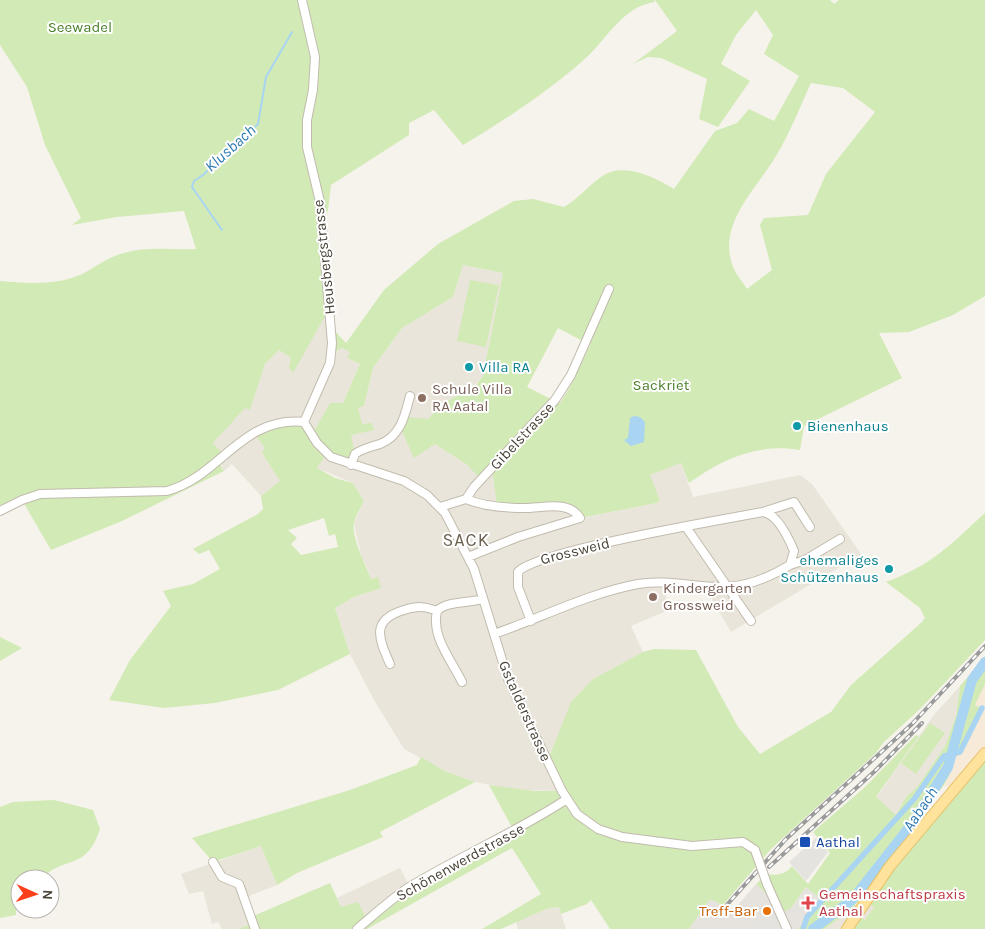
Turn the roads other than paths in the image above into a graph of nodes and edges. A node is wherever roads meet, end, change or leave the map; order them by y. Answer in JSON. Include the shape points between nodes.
{"nodes":[{"id":1,"x":302,"y":0,"type":"edge"},
{"id":2,"x":609,"y":289,"type":"dead end"},
{"id":3,"x":410,"y":396,"type":"dead end"},
{"id":4,"x":304,"y":422,"type":"junction"},
{"id":5,"x":351,"y":465,"type":"junction"},
{"id":6,"x":466,"y":499,"type":"junction"},
{"id":7,"x":440,"y":507,"type":"junction"},
{"id":8,"x":0,"y":511,"type":"edge"},
{"id":9,"x":764,"y":512,"type":"junction"},
{"id":10,"x":686,"y":527,"type":"junction"},
{"id":11,"x":810,"y":528,"type":"dead end"},
{"id":12,"x":840,"y":539,"type":"dead end"},
{"id":13,"x":468,"y":557,"type":"junction"},
{"id":14,"x":790,"y":565,"type":"junction"},
{"id":15,"x":728,"y":587,"type":"junction"},
{"id":16,"x":483,"y":599,"type":"junction"},
{"id":17,"x":437,"y":611,"type":"junction"},
{"id":18,"x":531,"y":621,"type":"junction"},
{"id":19,"x":751,"y":621,"type":"dead end"},
{"id":20,"x":494,"y":634,"type":"junction"},
{"id":21,"x":390,"y":664,"type":"dead end"},
{"id":22,"x":462,"y":682,"type":"dead end"},
{"id":23,"x":985,"y":753,"type":"edge"},
{"id":24,"x":567,"y":799,"type":"junction"},
{"id":25,"x":213,"y":862,"type":"dead end"},
{"id":26,"x":255,"y":929,"type":"edge"},
{"id":27,"x":357,"y":929,"type":"edge"},
{"id":28,"x":787,"y":929,"type":"edge"},
{"id":29,"x":847,"y":929,"type":"edge"}],
"edges":[{"from":1,"to":4,"type":"street","name":"Heusbergstrasse","via":[[315,57],[307,147],[320,202],[332,343],[330,363]]},
{"from":2,"to":6,"type":"street","name":"Gibelstrasse","via":[[571,375],[555,400]]},
{"from":3,"to":5,"type":"street","via":[[400,428],[390,439],[355,454]]},
{"from":4,"to":5,"type":"street","name":"Gstalderstrasse","via":[[316,443],[337,460]]},
{"from":4,"to":8,"type":"street","via":[[278,422],[261,428],[179,488],[40,494]]},
{"from":5,"to":7,"type":"street","name":"Gstalderstrasse","via":[[404,481]]},
{"from":6,"to":7,"type":"street"},
{"from":6,"to":13,"type":"street","via":[[510,507],[563,507],[575,511],[580,518]]},
{"from":7,"to":13,"type":"street","name":"Gstalderstrasse"},
{"from":9,"to":10,"type":"street","name":"Grossweid"},
{"from":9,"to":11,"type":"street","name":"Grossweid","via":[[794,502]]},
{"from":9,"to":14,"type":"street","via":[[776,519],[792,547],[794,556]]},
{"from":10,"to":15,"type":"street"},
{"from":10,"to":18,"type":"street","name":"Grossweid","via":[[579,549],[522,567],[516,578]]},
{"from":12,"to":14,"type":"street"},
{"from":13,"to":16,"type":"street","name":"Gstalderstrasse"},
{"from":14,"to":15,"type":"street","via":[[766,579]]},
{"from":15,"to":18,"type":"street","via":[[640,584],[605,593]]},
{"from":15,"to":19,"type":"street"},
{"from":16,"to":17,"type":"street","via":[[447,604]]},
{"from":16,"to":20,"type":"street","name":"Gstalderstrasse"},
{"from":17,"to":21,"type":"street","via":[[416,606],[384,619],[380,635]]},
{"from":17,"to":22,"type":"street","via":[[437,636]]},
{"from":18,"to":20,"type":"street"},
{"from":20,"to":24,"type":"street","name":"Gstalderstrasse","via":[[508,679]]},
{"from":23,"to":29,"type":"main road","via":[[911,840]]},
{"from":24,"to":27,"type":"street","name":"Schönenwerdstrasse","via":[[530,823],[410,887]]},
{"from":24,"to":28,"type":"street","name":"Gstalderstrasse","bridge":true,"via":[[583,819],[607,833],[692,846],[743,842],[754,850]]},
{"from":25,"to":26,"type":"street","via":[[222,878],[239,884]]}]}
